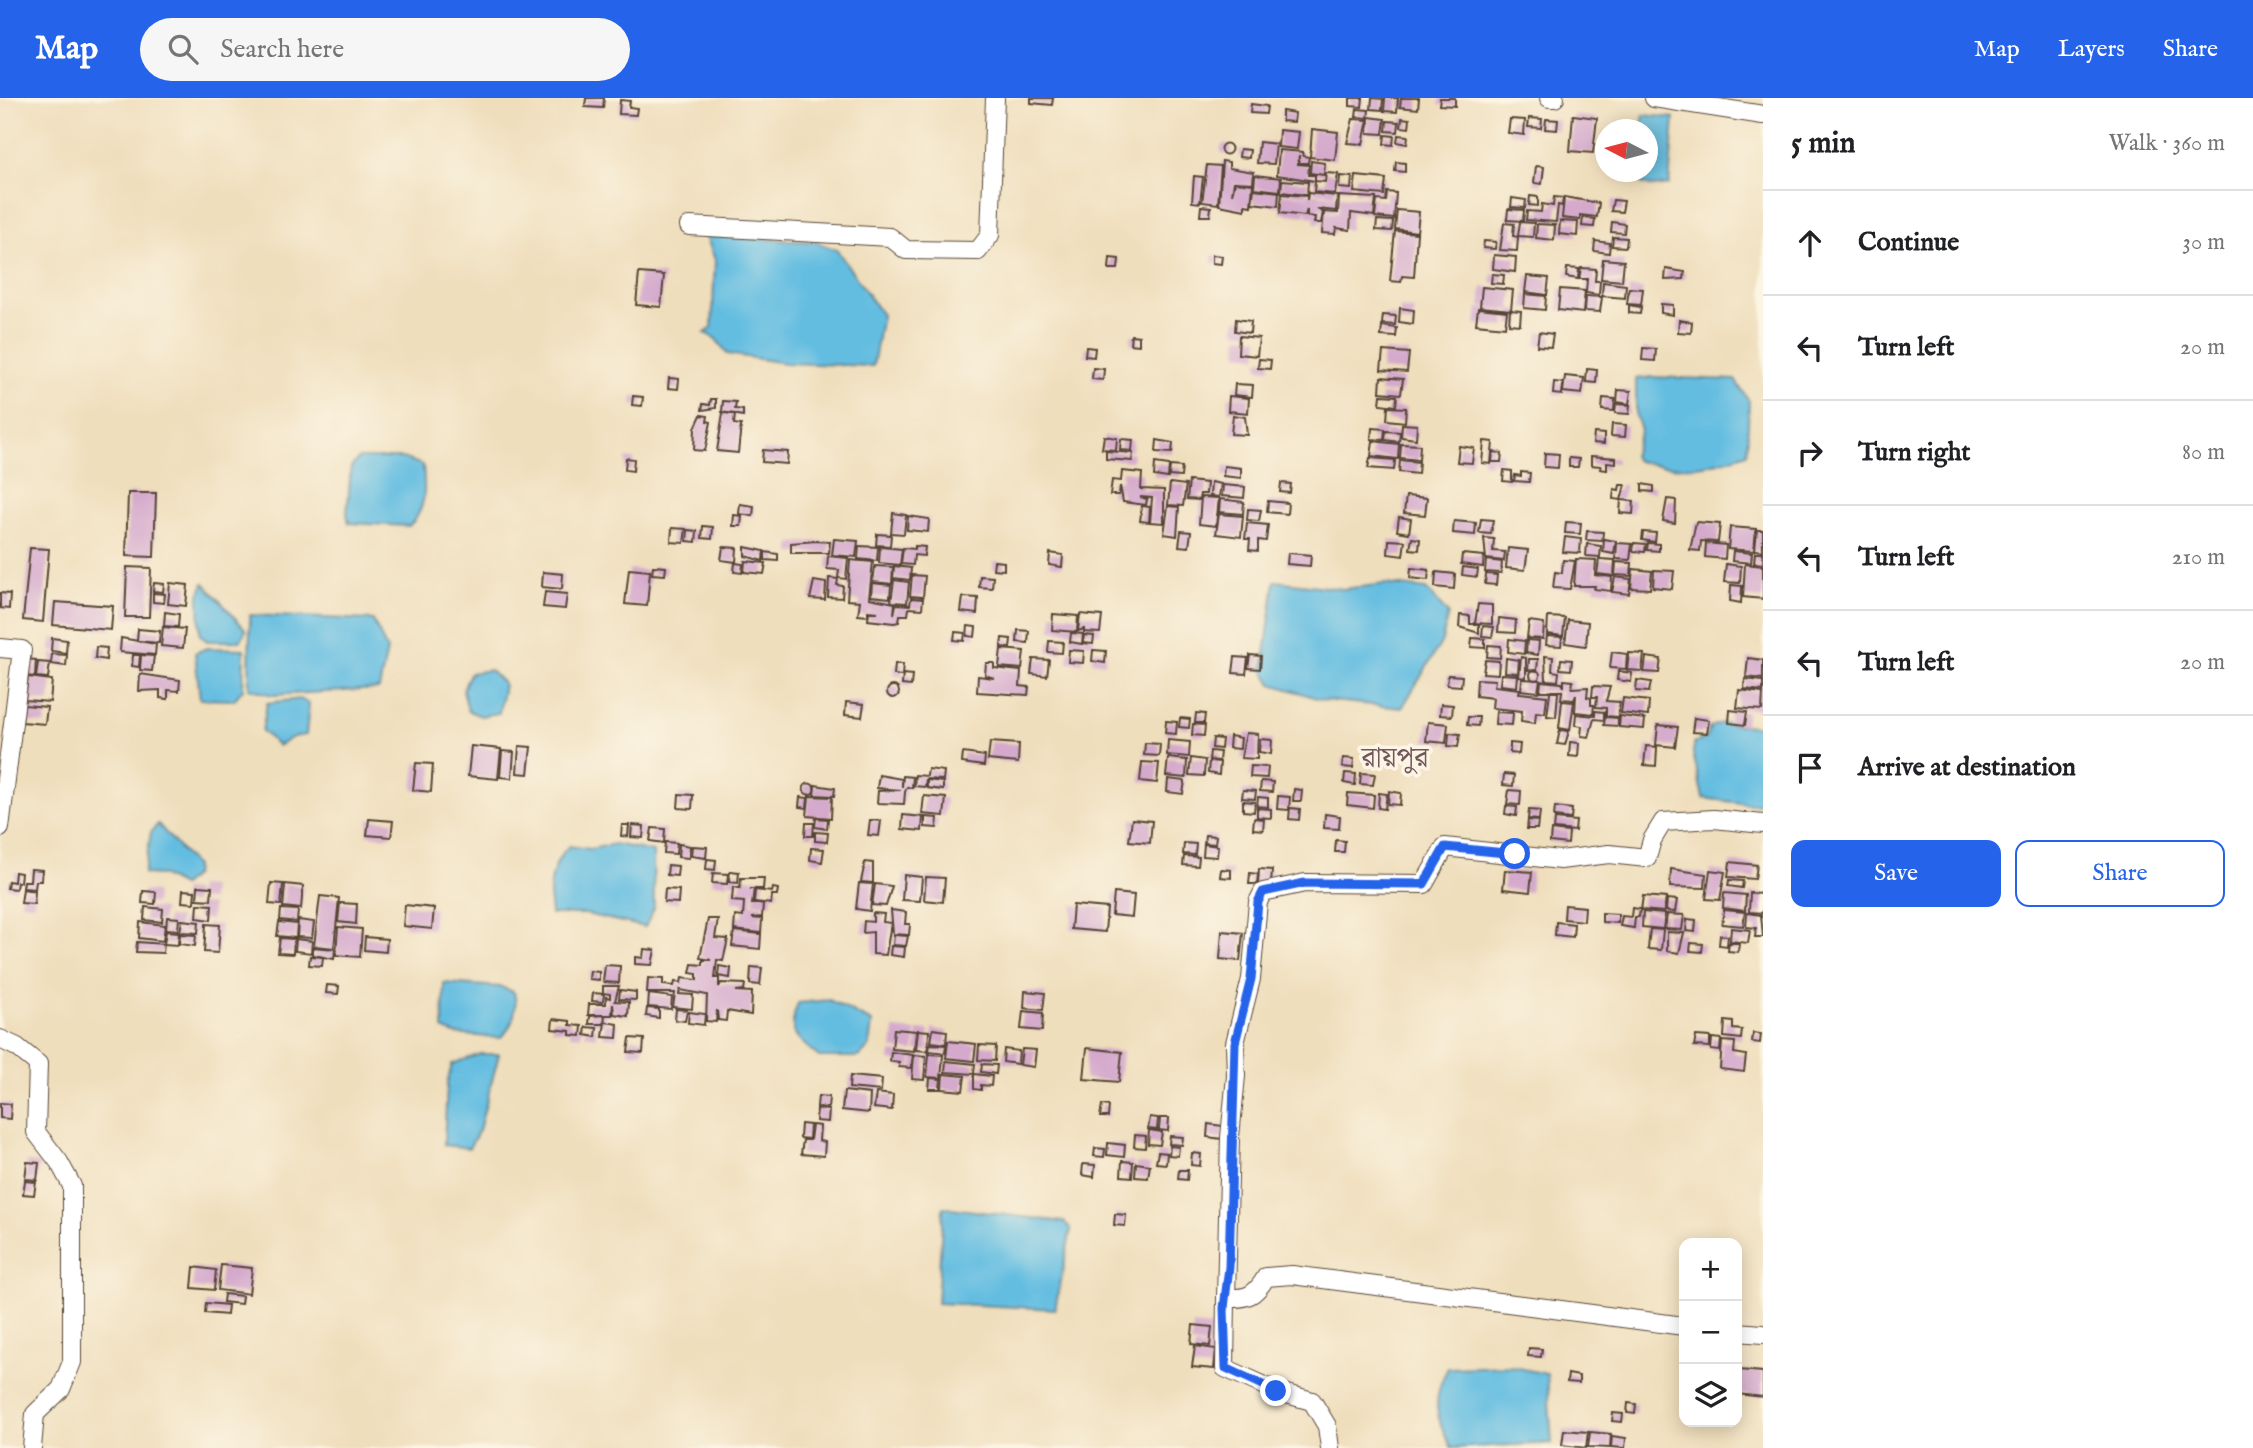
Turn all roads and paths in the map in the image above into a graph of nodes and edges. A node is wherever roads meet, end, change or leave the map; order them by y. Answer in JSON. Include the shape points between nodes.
{"nodes":[{"id":1,"x":995,"y":98,"type":"edge"},
{"id":2,"x":1549,"y":98,"type":"edge"},
{"id":3,"x":1555,"y":98,"type":"edge"},
{"id":4,"x":1654,"y":98,"type":"edge"},
{"id":5,"x":1763,"y":115,"type":"edge"},
{"id":6,"x":689,"y":226,"type":"dead end"},
{"id":7,"x":0,"y":648,"type":"edge"},
{"id":8,"x":1763,"y":824,"type":"edge"},
{"id":9,"x":0,"y":828,"type":"edge"},
{"id":10,"x":0,"y":1039,"type":"edge"},
{"id":11,"x":1226,"y":1298,"type":"junction"},
{"id":12,"x":1679,"y":1325,"type":"edge"},
{"id":13,"x":1742,"y":1332,"type":"edge"},
{"id":14,"x":1763,"y":1334,"type":"edge"},
{"id":15,"x":32,"y":1448,"type":"edge"},
{"id":16,"x":1329,"y":1448,"type":"edge"}],
"edges":[{"from":1,"to":6,"type":"street","via":[[990,235],[978,251],[906,250],[890,237]]},
{"from":2,"to":3,"type":"street"},
{"from":4,"to":5,"type":"street"},
{"from":7,"to":9,"type":"street","via":[[22,650]]},
{"from":8,"to":11,"type":"street","via":[[1714,818],[1663,822],[1647,858],[1609,854],[1560,860],[1445,847],[1424,884],[1305,883],[1263,892],[1258,902],[1251,979],[1235,1043]]},
{"from":10,"to":15,"type":"street","via":[[38,1064],[36,1132],[72,1186],[72,1362],[61,1389],[35,1414]]},
{"from":11,"to":12,"type":"street","via":[[1253,1296],[1265,1277],[1292,1275]]},
{"from":11,"to":16,"type":"street","via":[[1226,1368],[1276,1391],[1312,1401],[1326,1426]]},
{"from":13,"to":14,"type":"street"}]}
